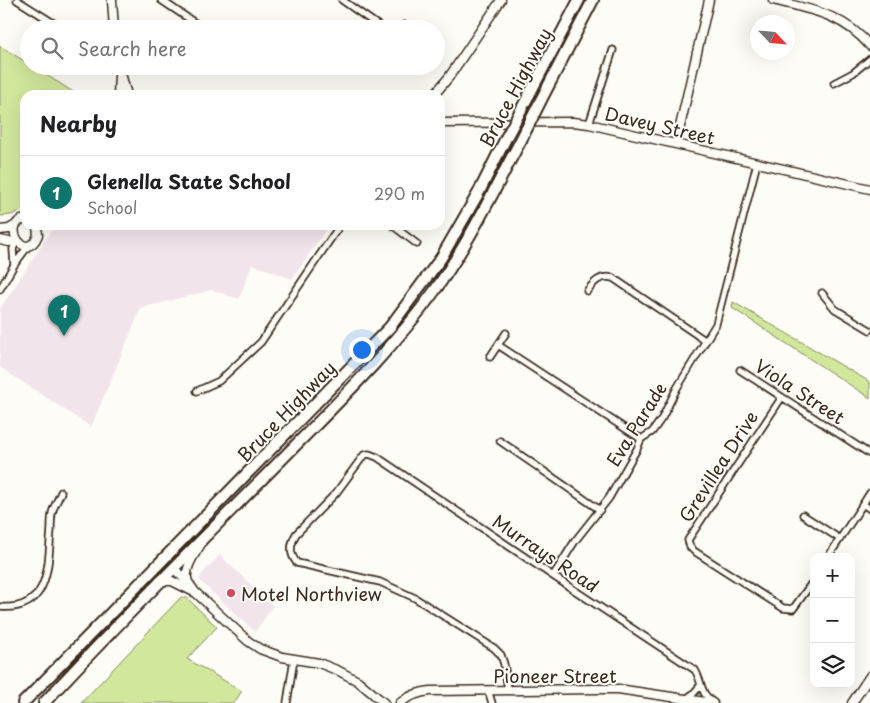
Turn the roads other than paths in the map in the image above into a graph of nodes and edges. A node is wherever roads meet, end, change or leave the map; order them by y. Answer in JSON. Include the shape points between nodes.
{"nodes":[{"id":1,"x":17,"y":0,"type":"edge"},
{"id":2,"x":112,"y":0,"type":"edge"},
{"id":3,"x":161,"y":0,"type":"edge"},
{"id":4,"x":342,"y":0,"type":"edge"},
{"id":5,"x":501,"y":0,"type":"edge"},
{"id":6,"x":579,"y":0,"type":"edge"},
{"id":7,"x":593,"y":0,"type":"edge"},
{"id":8,"x":709,"y":0,"type":"edge"},
{"id":9,"x":773,"y":0,"type":"edge"},
{"id":10,"x":49,"y":20,"type":"edge"},
{"id":11,"x":113,"y":20,"type":"edge"},
{"id":12,"x":191,"y":20,"type":"edge"},
{"id":13,"x":370,"y":20,"type":"edge"},
{"id":14,"x":870,"y":46,"type":"edge"},
{"id":15,"x":613,"y":50,"type":"dead end"},
{"id":16,"x":870,"y":59,"type":"edge"},
{"id":17,"x":119,"y":75,"type":"edge"},
{"id":18,"x":121,"y":75,"type":"edge"},
{"id":19,"x":449,"y":77,"type":"junction"},
{"id":20,"x":834,"y":84,"type":"dead end"},
{"id":21,"x":118,"y":90,"type":"edge"},
{"id":22,"x":126,"y":90,"type":"edge"},
{"id":23,"x":438,"y":90,"type":"edge"},
{"id":24,"x":442,"y":90,"type":"edge"},
{"id":25,"x":445,"y":123,"type":"edge"},
{"id":26,"x":589,"y":124,"type":"junction"},
{"id":27,"x":676,"y":144,"type":"junction"},
{"id":28,"x":757,"y":163,"type":"junction"},
{"id":29,"x":870,"y":189,"type":"edge"},
{"id":30,"x":20,"y":220,"type":"edge"},
{"id":31,"x":12,"y":227,"type":"junction"},
{"id":32,"x":0,"y":230,"type":"edge"},
{"id":33,"x":37,"y":230,"type":"edge"},
{"id":34,"x":337,"y":230,"type":"edge"},
{"id":35,"x":399,"y":230,"type":"edge"},
{"id":36,"x":0,"y":240,"type":"edge"},
{"id":37,"x":15,"y":241,"type":"junction"},
{"id":38,"x":417,"y":244,"type":"dead end"},
{"id":39,"x":29,"y":245,"type":"junction"},
{"id":40,"x":14,"y":265,"type":"junction"},
{"id":41,"x":0,"y":289,"type":"edge"},
{"id":42,"x":587,"y":291,"type":"dead end"},
{"id":43,"x":822,"y":293,"type":"dead end"},
{"id":44,"x":870,"y":330,"type":"edge"},
{"id":45,"x":506,"y":333,"type":"dead end"},
{"id":46,"x":706,"y":341,"type":"junction"},
{"id":47,"x":498,"y":345,"type":"junction"},
{"id":48,"x":490,"y":357,"type":"dead end"},
{"id":49,"x":740,"y":370,"type":"dead end"},
{"id":50,"x":197,"y":391,"type":"dead end"},
{"id":51,"x":782,"y":397,"type":"junction"},
{"id":52,"x":641,"y":439,"type":"junction"},
{"id":53,"x":500,"y":441,"type":"dead end"},
{"id":54,"x":870,"y":454,"type":"edge"},
{"id":55,"x":61,"y":492,"type":"dead end"},
{"id":56,"x":870,"y":493,"type":"edge"},
{"id":57,"x":863,"y":504,"type":"junction"},
{"id":58,"x":870,"y":508,"type":"edge"},
{"id":59,"x":600,"y":510,"type":"junction"},
{"id":60,"x":803,"y":515,"type":"dead end"},
{"id":61,"x":206,"y":536,"type":"junction"},
{"id":62,"x":840,"y":539,"type":"junction"},
{"id":63,"x":831,"y":553,"type":"edge"},
{"id":64,"x":173,"y":568,"type":"junction"},
{"id":65,"x":553,"y":576,"type":"junction"},
{"id":66,"x":160,"y":580,"type":"junction"},
{"id":67,"x":188,"y":582,"type":"junction"},
{"id":68,"x":810,"y":586,"type":"edge"},
{"id":69,"x":196,"y":592,"type":"junction"},
{"id":70,"x":0,"y":607,"type":"edge"},
{"id":71,"x":69,"y":654,"type":"junction"},
{"id":72,"x":294,"y":659,"type":"junction"},
{"id":73,"x":870,"y":676,"type":"edge"},
{"id":74,"x":700,"y":686,"type":"junction"},
{"id":75,"x":508,"y":689,"type":"junction"},
{"id":76,"x":488,"y":690,"type":"junction"},
{"id":77,"x":686,"y":699,"type":"junction"},
{"id":78,"x":23,"y":703,"type":"edge"},
{"id":79,"x":44,"y":703,"type":"edge"},
{"id":80,"x":287,"y":703,"type":"edge"},
{"id":81,"x":384,"y":703,"type":"edge"},
{"id":82,"x":400,"y":703,"type":"edge"},
{"id":83,"x":492,"y":703,"type":"edge"},
{"id":84,"x":714,"y":703,"type":"edge"},
{"id":85,"x":852,"y":703,"type":"edge"}],
"edges":[{"from":1,"to":10,"type":"street"},
{"from":2,"to":11,"type":"street"},
{"from":3,"to":12,"type":"street"},
{"from":4,"to":13,"type":"street"},
{"from":5,"to":19,"type":"street"},
{"from":6,"to":71,"type":"highway","name":"Bruce Highway","bridge":true,"via":[[441,258],[390,327]]},
{"from":7,"to":61,"type":"highway","name":"Bruce Highway","bridge":true,"via":[[469,238],[432,294],[378,362]]},
{"from":8,"to":27,"type":"street"},
{"from":9,"to":14,"type":"street","via":[[836,18],[852,27]]},
{"from":15,"to":26,"type":"street"},
{"from":16,"to":20,"type":"street"},
{"from":17,"to":21,"type":"street"},
{"from":18,"to":22,"type":"street"},
{"from":19,"to":23,"type":"street"},
{"from":19,"to":24,"type":"street"},
{"from":25,"to":26,"type":"street","name":"Davey Street"},
{"from":26,"to":27,"type":"street","name":"Davey Street"},
{"from":27,"to":28,"type":"street","name":"Davey Street"},
{"from":28,"to":29,"type":"street","name":"Davey Street"},
{"from":28,"to":46,"type":"street","name":"Eva Parade","via":[[721,308]]},
{"from":30,"to":31,"type":"street"},
{"from":31,"to":32,"type":"street"},
{"from":31,"to":37,"type":"street"},
{"from":33,"to":39,"type":"street","via":[[37,239]]},
{"from":34,"to":50,"type":"street","via":[[260,342],[219,381]]},
{"from":35,"to":38,"type":"street"},
{"from":36,"to":37,"type":"street"},
{"from":37,"to":39,"type":"street"},
{"from":37,"to":40,"type":"street"},
{"from":39,"to":40,"type":"street"},
{"from":40,"to":41,"type":"street"},
{"from":42,"to":46,"type":"street","via":[[601,278],[613,278]]},
{"from":43,"to":44,"type":"street","via":[[835,309]]},
{"from":45,"to":47,"type":"street"},
{"from":46,"to":52,"type":"street","name":"Eva Parade","via":[[662,418],[652,432]]},
{"from":47,"to":48,"type":"street"},
{"from":47,"to":52,"type":"street"},
{"from":49,"to":51,"type":"street","name":"Viola Street"},
{"from":51,"to":54,"type":"street","name":"Viola Street"},
{"from":51,"to":68,"type":"street","name":"Grevillea Drive","via":[[688,540],[694,551],[783,608],[794,609]]},
{"from":52,"to":59,"type":"street","name":"Eva Parade"},
{"from":53,"to":59,"type":"street"},
{"from":55,"to":70,"type":"street","via":[[52,510],[47,572],[40,591],[25,604],[15,608]]},
{"from":56,"to":57,"type":"street"},
{"from":57,"to":58,"type":"street"},
{"from":57,"to":62,"type":"street"},
{"from":59,"to":65,"type":"street","name":"Eva Parade"},
{"from":60,"to":62,"type":"street"},
{"from":61,"to":64,"type":"highway","name":"Bruce Highway"},
{"from":61,"to":67,"type":"street","via":[[189,567]]},
{"from":62,"to":63,"type":"street"},
{"from":64,"to":66,"type":"highway","name":"Bruce Highway"},
{"from":64,"to":67,"type":"street"},
{"from":64,"to":71,"type":"highway","via":[[159,570],[94,637]]},
{"from":65,"to":74,"type":"street","name":"Murrays Road","via":[[695,670]]},
{"from":65,"to":75,"type":"street","name":"Murrays Road","via":[[369,454],[364,455],[336,493],[292,541],[290,550],[297,564],[380,582],[462,626],[501,656]]},
{"from":66,"to":69,"type":"street"},
{"from":66,"to":79,"type":"highway","name":"Bruce Highway"},
{"from":67,"to":69,"type":"street"},
{"from":69,"to":72,"type":"street","via":[[248,641],[271,653]]},
{"from":71,"to":78,"type":"highway","name":"Bruce Highway"},
{"from":72,"to":80,"type":"street"},
{"from":72,"to":81,"type":"street","via":[[319,663],[339,671],[358,681]]},
{"from":73,"to":85,"type":"street"},
{"from":74,"to":77,"type":"street"},
{"from":74,"to":84,"type":"street","name":"Murrays Road"},
{"from":75,"to":76,"type":"street","name":"Pioneer Street"},
{"from":75,"to":77,"type":"street","name":"Pioneer Street","via":[[618,689]]},
{"from":76,"to":82,"type":"street","name":"Pioneer Street","via":[[425,691]]},
{"from":76,"to":83,"type":"street"},
{"from":77,"to":84,"type":"street","name":"Pioneer Street"}]}
